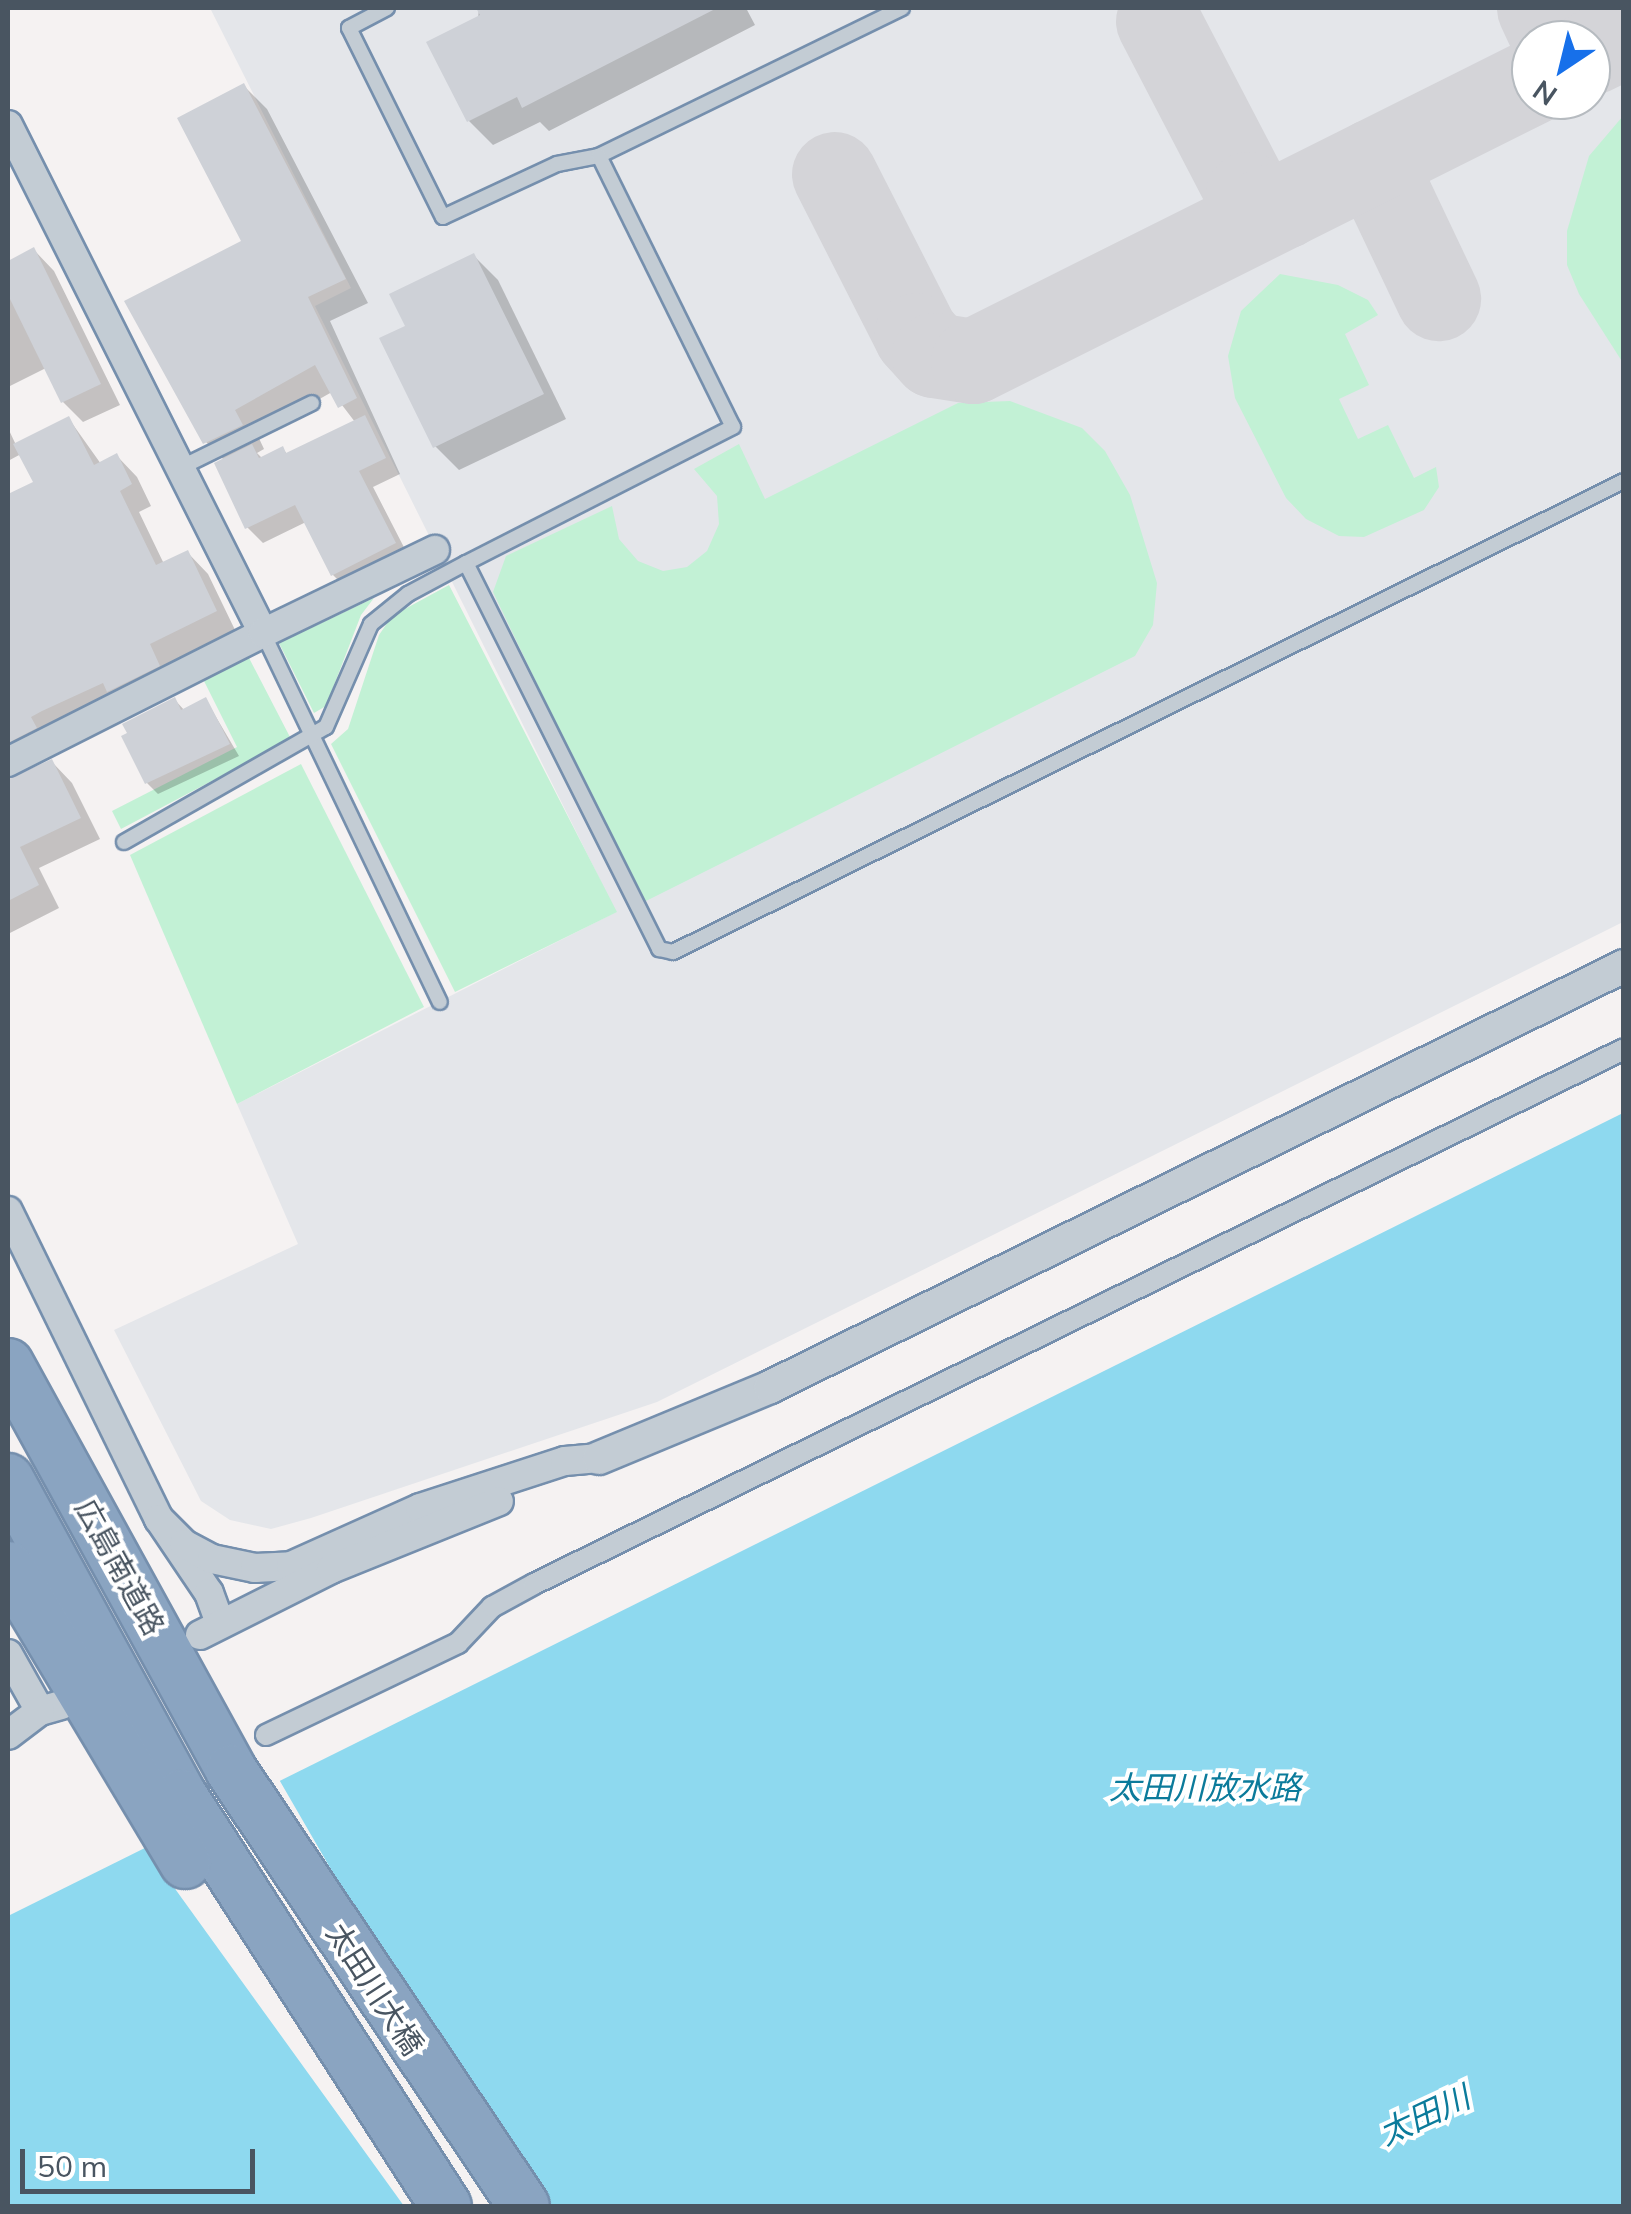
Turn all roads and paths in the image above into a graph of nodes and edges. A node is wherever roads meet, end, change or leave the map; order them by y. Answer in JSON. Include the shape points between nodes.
{"nodes":[{"id":1,"x":387,"y":8,"type":"edge"},
{"id":2,"x":902,"y":8,"type":"edge"},
{"id":3,"x":8,"y":124,"type":"edge"},
{"id":4,"x":599,"y":156,"type":"junction"},
{"id":5,"x":312,"y":403,"type":"dead end"},
{"id":6,"x":180,"y":468,"type":"junction"},
{"id":7,"x":1624,"y":481,"type":"edge"},
{"id":8,"x":435,"y":550,"type":"dead end"},
{"id":9,"x":466,"y":563,"type":"junction"},
{"id":10,"x":263,"y":633,"type":"junction"},
{"id":11,"x":313,"y":737,"type":"junction"},
{"id":12,"x":8,"y":762,"type":"edge"},
{"id":13,"x":124,"y":842,"type":"dead end"},
{"id":14,"x":1624,"y":966,"type":"edge"},
{"id":15,"x":440,"y":1002,"type":"dead end"},
{"id":16,"x":1624,"y":1048,"type":"edge"},
{"id":17,"x":8,"y":1211,"type":"edge"},
{"id":18,"x":8,"y":1330,"type":"edge"},
{"id":19,"x":8,"y":1364,"type":"edge"},
{"id":20,"x":34,"y":1410,"type":"junction"},
{"id":21,"x":599,"y":1458,"type":"junction"},
{"id":22,"x":8,"y":1480,"type":"edge"},
{"id":23,"x":159,"y":1519,"type":"junction"},
{"id":24,"x":8,"y":1567,"type":"edge"},
{"id":25,"x":8,"y":1654,"type":"edge"},
{"id":26,"x":266,"y":1734,"type":"dead end"},
{"id":27,"x":8,"y":1735,"type":"edge"},
{"id":28,"x":231,"y":1770,"type":"joint"},
{"id":29,"x":166,"y":1803,"type":"junction"},
{"id":30,"x":446,"y":2206,"type":"edge"},
{"id":31,"x":524,"y":2206,"type":"edge"}],
"edges":[{"from":1,"to":4,"type":"lane","via":[[349,28],[444,217],[557,164]]},
{"from":2,"to":4,"type":"lane"},
{"from":3,"to":6,"type":"street"},
{"from":4,"to":9,"type":"lane","via":[[733,427]]},
{"from":5,"to":6,"type":"lane"},
{"from":6,"to":10,"type":"street"},
{"from":7,"to":9,"type":"lane","via":[[673,952],[650,938]]},
{"from":8,"to":10,"type":"street"},
{"from":9,"to":11,"type":"lane","via":[[408,594],[371,624],[334,715]]},
{"from":10,"to":11,"type":"lane"},
{"from":10,"to":12,"type":"street"},
{"from":11,"to":13,"type":"lane"},
{"from":11,"to":15,"type":"lane"},
{"from":14,"to":21,"type":"street","via":[[770,1387]]},
{"from":16,"to":26,"type":"street","via":[[534,1584],[492,1606],[458,1643]]},
{"from":17,"to":23,"type":"street"},
{"from":18,"to":20,"type":"highway"},
{"from":19,"to":20,"type":"highway","name":"広島南道路"},
{"from":20,"to":28,"type":"highway","name":"広島南道路"},
{"from":21,"to":23,"type":"street","via":[[565,1461],[420,1508],[292,1566],[255,1568],[212,1559]]},
{"from":21,"to":23,"type":"street","via":[[567,1478],[393,1542],[210,1629],[209,1594]]},
{"from":22,"to":29,"type":"highway","name":"広島南道路"},
{"from":24,"to":29,"type":"highway"},
{"from":25,"to":27,"type":"street","via":[[50,1708]]},
{"from":28,"to":31,"type":"highway","name":"太田川大橋"},
{"from":29,"to":30,"type":"highway","name":"広島南道路","via":[[264,1978]]}]}
